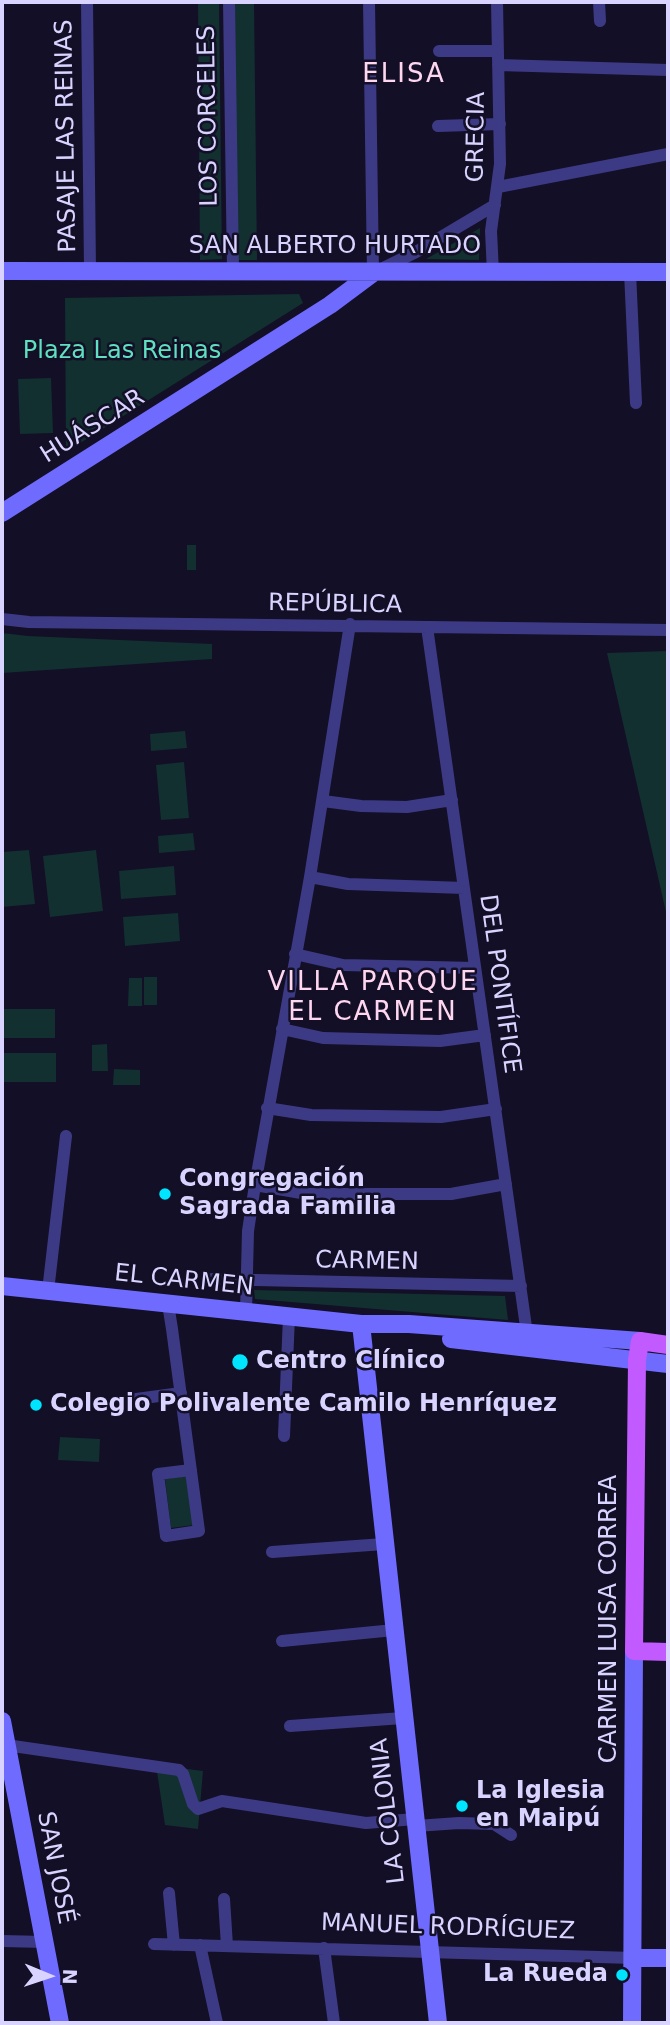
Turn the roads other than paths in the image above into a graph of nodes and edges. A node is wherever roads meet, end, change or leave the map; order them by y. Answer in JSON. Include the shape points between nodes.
{"nodes":[{"id":1,"x":87,"y":2,"type":"edge"},
{"id":2,"x":229,"y":2,"type":"edge"},
{"id":3,"x":369,"y":2,"type":"edge"},
{"id":4,"x":497,"y":2,"type":"edge"},
{"id":5,"x":599,"y":2,"type":"edge"},
{"id":6,"x":600,"y":20,"type":"dead end"},
{"id":7,"x":439,"y":51,"type":"dead end"},
{"id":8,"x":498,"y":51,"type":"junction"},
{"id":9,"x":498,"y":65,"type":"junction"},
{"id":10,"x":668,"y":70,"type":"edge"},
{"id":11,"x":500,"y":124,"type":"junction"},
{"id":12,"x":439,"y":126,"type":"dead end"},
{"id":13,"x":668,"y":154,"type":"edge"},
{"id":14,"x":498,"y":187,"type":"junction"},
{"id":15,"x":495,"y":205,"type":"junction"},
{"id":16,"x":90,"y":270,"type":"junction"},
{"id":17,"x":2,"y":271,"type":"edge"},
{"id":18,"x":233,"y":271,"type":"junction"},
{"id":19,"x":630,"y":272,"type":"junction"},
{"id":20,"x":668,"y":272,"type":"edge"},
{"id":21,"x":373,"y":273,"type":"junction"},
{"id":22,"x":493,"y":273,"type":"junction"},
{"id":23,"x":636,"y":404,"type":"dead end"},
{"id":24,"x":2,"y":513,"type":"edge"},
{"id":25,"x":2,"y":619,"type":"edge"},
{"id":26,"x":351,"y":624,"type":"junction"},
{"id":27,"x":427,"y":627,"type":"junction"},
{"id":28,"x":668,"y":630,"type":"edge"},
{"id":29,"x":452,"y":800,"type":"junction"},
{"id":30,"x":323,"y":801,"type":"junction"},
{"id":31,"x":310,"y":877,"type":"junction"},
{"id":32,"x":464,"y":888,"type":"junction"},
{"id":33,"x":295,"y":954,"type":"junction"},
{"id":34,"x":475,"y":968,"type":"junction"},
{"id":35,"x":282,"y":1029,"type":"junction"},
{"id":36,"x":485,"y":1035,"type":"junction"},
{"id":37,"x":267,"y":1108,"type":"junction"},
{"id":38,"x":496,"y":1109,"type":"junction"},
{"id":39,"x":66,"y":1136,"type":"dead end"},
{"id":40,"x":506,"y":1184,"type":"junction"},
{"id":41,"x":255,"y":1185,"type":"junction"},
{"id":42,"x":212,"y":1279,"type":"dead end"},
{"id":43,"x":247,"y":1280,"type":"junction"},
{"id":44,"x":2,"y":1286,"type":"edge"},
{"id":45,"x":521,"y":1286,"type":"junction"},
{"id":46,"x":48,"y":1291,"type":"junction"},
{"id":47,"x":169,"y":1304,"type":"junction"},
{"id":48,"x":246,"y":1312,"type":"junction"},
{"id":49,"x":289,"y":1316,"type":"junction"},
{"id":50,"x":361,"y":1324,"type":"junction"},
{"id":51,"x":528,"y":1340,"type":"junction"},
{"id":52,"x":640,"y":1341,"type":"junction"},
{"id":53,"x":668,"y":1345,"type":"edge"},
{"id":54,"x":637,"y":1360,"type":"junction"},
{"id":55,"x":668,"y":1364,"type":"edge"},
{"id":56,"x":181,"y":1393,"type":"junction"},
{"id":57,"x":129,"y":1400,"type":"dead end"},
{"id":58,"x":284,"y":1436,"type":"dead end"},
{"id":59,"x":191,"y":1470,"type":"junction"},
{"id":60,"x":384,"y":1544,"type":"junction"},
{"id":61,"x":272,"y":1552,"type":"dead end"},
{"id":62,"x":394,"y":1630,"type":"junction"},
{"id":63,"x":282,"y":1641,"type":"dead end"},
{"id":64,"x":634,"y":1651,"type":"junction"},
{"id":65,"x":668,"y":1651,"type":"edge"},
{"id":66,"x":403,"y":1718,"type":"junction"},
{"id":67,"x":2,"y":1721,"type":"edge"},
{"id":68,"x":290,"y":1726,"type":"dead end"},
{"id":69,"x":6,"y":1745,"type":"junction"},
{"id":70,"x":416,"y":1823,"type":"junction"},
{"id":71,"x":511,"y":1835,"type":"dead end"},
{"id":72,"x":169,"y":1893,"type":"dead end"},
{"id":73,"x":223,"y":1899,"type":"dead end"},
{"id":74,"x":2,"y":1941,"type":"edge"},
{"id":75,"x":45,"y":1942,"type":"junction"},
{"id":76,"x":154,"y":1944,"type":"dead end"},
{"id":77,"x":174,"y":1945,"type":"junction"},
{"id":78,"x":200,"y":1945,"type":"junction"},
{"id":79,"x":227,"y":1946,"type":"junction"},
{"id":80,"x":324,"y":1948,"type":"junction"},
{"id":81,"x":430,"y":1952,"type":"junction"},
{"id":82,"x":633,"y":1958,"type":"junction"},
{"id":83,"x":668,"y":1958,"type":"edge"},
{"id":84,"x":60,"y":2023,"type":"edge"},
{"id":85,"x":217,"y":2023,"type":"edge"},
{"id":86,"x":334,"y":2023,"type":"edge"},
{"id":87,"x":438,"y":2023,"type":"edge"},
{"id":88,"x":632,"y":2023,"type":"edge"}],
"edges":[{"from":1,"to":16,"type":"street","name":"PASAJE LAS REINAS"},
{"from":2,"to":18,"type":"street","name":"LOS CORCELES"},
{"from":3,"to":21,"type":"street"},
{"from":4,"to":8,"type":"street","name":"GRECIA"},
{"from":5,"to":6,"type":"street"},
{"from":7,"to":8,"type":"street"},
{"from":8,"to":9,"type":"street","name":"GRECIA"},
{"from":9,"to":10,"type":"street"},
{"from":9,"to":11,"type":"street","name":"GRECIA"},
{"from":11,"to":12,"type":"street"},
{"from":11,"to":14,"type":"street","name":"GRECIA"},
{"from":13,"to":14,"type":"street"},
{"from":14,"to":15,"type":"street","name":"GRECIA"},
{"from":15,"to":21,"type":"street","name":"HUÁSCAR"},
{"from":15,"to":22,"type":"street","name":"GRECIA"},
{"from":16,"to":17,"type":"main road","name":"SAN ALBERTO HURTADO"},
{"from":16,"to":18,"type":"main road","name":"SAN ALBERTO HURTADO"},
{"from":18,"to":21,"type":"main road","name":"SAN ALBERTO HURTADO"},
{"from":19,"to":20,"type":"main road","name":"SAN ALBERTO HURTADO"},
{"from":19,"to":22,"type":"main road","name":"SAN ALBERTO HURTADO"},
{"from":19,"to":23,"type":"street"},
{"from":21,"to":22,"type":"main road","name":"SAN ALBERTO HURTADO"},
{"from":21,"to":24,"type":"main road","name":"HUÁSCAR","via":[[330,305]]},
{"from":25,"to":26,"type":"street","name":"REPÚBLICA"},
{"from":26,"to":27,"type":"street","name":"REPÚBLICA"},
{"from":26,"to":30,"type":"street"},
{"from":27,"to":28,"type":"street","name":"REPÚBLICA"},
{"from":27,"to":29,"type":"street","name":"DEL PONTÍFICE"},
{"from":29,"to":30,"type":"street","via":[[407,807]]},
{"from":29,"to":32,"type":"street","name":"DEL PONTÍFICE"},
{"from":30,"to":31,"type":"street"},
{"from":31,"to":32,"type":"street","via":[[348,884]]},
{"from":31,"to":33,"type":"street"},
{"from":32,"to":34,"type":"street","name":"DEL PONTÍFICE"},
{"from":33,"to":34,"type":"street","via":[[343,965]]},
{"from":33,"to":35,"type":"street"},
{"from":34,"to":36,"type":"street","name":"DEL PONTÍFICE"},
{"from":35,"to":36,"type":"street","via":[[324,1038],[439,1041]]},
{"from":35,"to":37,"type":"street"},
{"from":36,"to":38,"type":"street","name":"DEL PONTÍFICE"},
{"from":37,"to":38,"type":"street","via":[[311,1115],[441,1117]]},
{"from":37,"to":41,"type":"street"},
{"from":38,"to":40,"type":"street","name":"DEL PONTÍFICE"},
{"from":39,"to":46,"type":"street"},
{"from":40,"to":41,"type":"street","via":[[451,1194],[307,1194]]},
{"from":40,"to":45,"type":"street","name":"DEL PONTÍFICE"},
{"from":41,"to":43,"type":"street"},
{"from":42,"to":43,"type":"street","name":"CARMEN"},
{"from":43,"to":45,"type":"street","name":"CARMEN"},
{"from":43,"to":48,"type":"street"},
{"from":44,"to":46,"type":"main road","name":"EL CARMEN"},
{"from":45,"to":51,"type":"street","name":"DEL PONTÍFICE"},
{"from":46,"to":47,"type":"main road","name":"EL CARMEN"},
{"from":47,"to":48,"type":"main road","name":"EL CARMEN"},
{"from":47,"to":56,"type":"street"},
{"from":48,"to":49,"type":"main road","name":"EL CARMEN"},
{"from":49,"to":50,"type":"main road","name":"EL CARMEN"},
{"from":49,"to":58,"type":"street"},
{"from":50,"to":51,"type":"main road","name":"EL CARMEN","via":[[390,1333]]},
{"from":50,"to":60,"type":"main road","name":"LA COLONIA"},
{"from":51,"to":52,"type":"main road","name":"EL CARMEN"},
{"from":51,"to":54,"type":"main road","name":"EL CARMEN"},
{"from":52,"to":53,"type":"main road","name":"EL CARMEN"},
{"from":52,"to":54,"type":"main road","name":"CARMEN LUISA CORREA"},
{"from":54,"to":55,"type":"main road","name":"EL CARMEN"},
{"from":54,"to":64,"type":"main road","name":"CARMEN LUISA CORREA"},
{"from":56,"to":57,"type":"street"},
{"from":56,"to":59,"type":"street"},
{"from":59,"to":59,"type":"street","via":[[200,1531],[166,1536],[158,1474]]},
{"from":60,"to":61,"type":"street"},
{"from":60,"to":62,"type":"main road","name":"LA COLONIA"},
{"from":62,"to":63,"type":"street"},
{"from":62,"to":66,"type":"main road","name":"LA COLONIA"},
{"from":64,"to":65,"type":"main road"},
{"from":64,"to":82,"type":"main road","name":"CARMEN LUISA CORREA"},
{"from":66,"to":68,"type":"street","name":"LA COLONIA"},
{"from":66,"to":70,"type":"main road","name":"LA COLONIA"},
{"from":67,"to":69,"type":"main road","name":"SAN JOSÉ"},
{"from":69,"to":70,"type":"street","via":[[178,1770],[198,1809],[222,1801],[366,1823]]},
{"from":69,"to":75,"type":"main road","name":"SAN JOSÉ"},
{"from":70,"to":71,"type":"street","via":[[494,1824]]},
{"from":70,"to":81,"type":"main road","name":"LA COLONIA"},
{"from":72,"to":77,"type":"street"},
{"from":73,"to":79,"type":"street"},
{"from":74,"to":75,"type":"street"},
{"from":75,"to":84,"type":"main road","name":"SAN JOSÉ"},
{"from":76,"to":77,"type":"street","name":"MANUEL RODRÍGUEZ"},
{"from":77,"to":78,"type":"street","name":"MANUEL RODRÍGUEZ"},
{"from":78,"to":79,"type":"street","name":"MANUEL RODRÍGUEZ"},
{"from":78,"to":85,"type":"street"},
{"from":79,"to":80,"type":"street","name":"MANUEL RODRÍGUEZ"},
{"from":80,"to":81,"type":"street","name":"MANUEL RODRÍGUEZ"},
{"from":80,"to":86,"type":"street"},
{"from":81,"to":82,"type":"street","name":"MANUEL RODRÍGUEZ"},
{"from":81,"to":87,"type":"main road","name":"LA COLONIA"},
{"from":82,"to":83,"type":"main road","name":"MANUEL RODRÍGUEZ"},
{"from":82,"to":88,"type":"main road","name":"CARMEN LUISA CORREA"}]}
